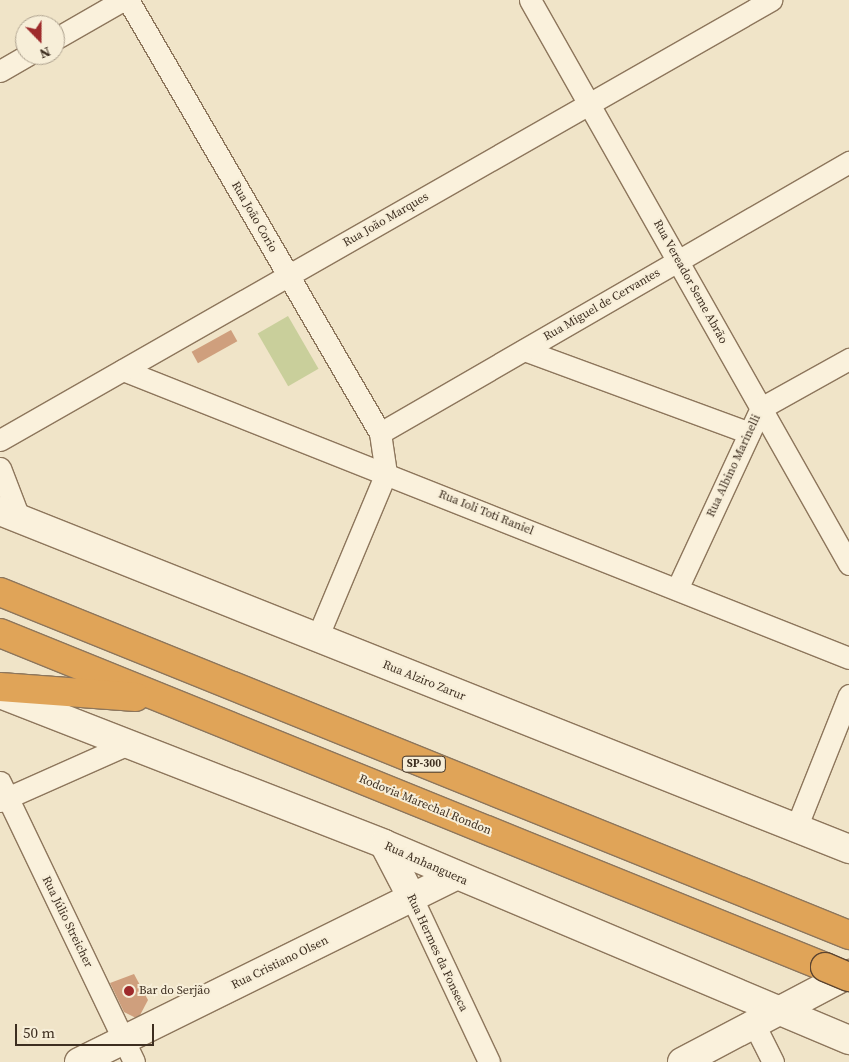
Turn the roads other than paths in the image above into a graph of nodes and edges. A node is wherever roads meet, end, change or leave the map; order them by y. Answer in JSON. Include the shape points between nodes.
{"nodes":[{"id":1,"x":123,"y":0,"type":"edge"},
{"id":2,"x":128,"y":0,"type":"edge"},
{"id":3,"x":530,"y":0,"type":"edge"},
{"id":4,"x":771,"y":0,"type":"edge"},
{"id":5,"x":65,"y":33,"type":"edge"},
{"id":6,"x":15,"y":62,"type":"edge"},
{"id":7,"x":0,"y":71,"type":"edge"},
{"id":8,"x":589,"y":104,"type":"junction"},
{"id":9,"x":849,"y":162,"type":"edge"},
{"id":10,"x":678,"y":261,"type":"junction"},
{"id":11,"x":288,"y":276,"type":"junction"},
{"id":12,"x":524,"y":350,"type":"junction"},
{"id":13,"x":849,"y":359,"type":"edge"},
{"id":14,"x":123,"y":370,"type":"junction"},
{"id":15,"x":761,"y":408,"type":"junction"},
{"id":16,"x":380,"y":433,"type":"junction"},
{"id":17,"x":749,"y":434,"type":"junction"},
{"id":18,"x":0,"y":440,"type":"edge"},
{"id":19,"x":0,"y":468,"type":"edge"},
{"id":20,"x":386,"y":473,"type":"junction"},
{"id":21,"x":10,"y":516,"type":"edge"},
{"id":22,"x":849,"y":564,"type":"edge"},
{"id":23,"x":677,"y":589,"type":"junction"},
{"id":24,"x":0,"y":592,"type":"edge"},
{"id":25,"x":0,"y":633,"type":"edge"},
{"id":26,"x":317,"y":638,"type":"junction"},
{"id":27,"x":849,"y":658,"type":"edge"},
{"id":28,"x":0,"y":687,"type":"edge"},
{"id":29,"x":0,"y":694,"type":"edge"},
{"id":30,"x":849,"y":695,"type":"edge"},
{"id":31,"x":176,"y":704,"type":"junction"},
{"id":32,"x":128,"y":744,"type":"junction"},
{"id":33,"x":2,"y":794,"type":"edge"},
{"id":34,"x":796,"y":828,"type":"junction"},
{"id":35,"x":384,"y":844,"type":"junction"},
{"id":36,"x":849,"y":849,"type":"edge"},
{"id":37,"x":453,"y":877,"type":"junction"},
{"id":38,"x":412,"y":898,"type":"junction"},
{"id":39,"x":849,"y":935,"type":"edge"},
{"id":40,"x":841,"y":973,"type":"edge"},
{"id":41,"x":782,"y":1013,"type":"junction"},
{"id":42,"x":755,"y":1026,"type":"junction"},
{"id":43,"x":849,"y":1040,"type":"edge"},
{"id":44,"x":129,"y":1051,"type":"edge"},
{"id":45,"x":79,"y":1062,"type":"edge"},
{"id":46,"x":489,"y":1062,"type":"edge"},
{"id":47,"x":682,"y":1062,"type":"edge"},
{"id":48,"x":774,"y":1062,"type":"edge"}],
"edges":[{"from":1,"to":5,"type":"street"},
{"from":2,"to":11,"type":"street","name":"Rua João Corio"},
{"from":3,"to":8,"type":"street","name":"Rua Vereador Seme Abrão"},
{"from":4,"to":8,"type":"street","name":"Rua João Marques"},
{"from":6,"to":7,"type":"street"},
{"from":8,"to":10,"type":"street","name":"Rua Vereador Seme Abrão"},
{"from":8,"to":11,"type":"street","name":"Rua João Marques"},
{"from":9,"to":10,"type":"street","name":"Rua Miguel de Cervantes"},
{"from":10,"to":12,"type":"street","name":"Rua Miguel de Cervantes"},
{"from":10,"to":15,"type":"street","name":"Rua Vereador Seme Abrão"},
{"from":11,"to":14,"type":"street","name":"Rua João Marques"},
{"from":11,"to":16,"type":"street","name":"Rua João Corio"},
{"from":12,"to":16,"type":"street","name":"Rua Miguel de Cervantes"},
{"from":12,"to":17,"type":"street"},
{"from":13,"to":15,"type":"street","name":"Rua Albino Marinelli"},
{"from":14,"to":18,"type":"street","name":"Rua João Marques"},
{"from":14,"to":20,"type":"street","name":"Rua Ioli Toti Raniel"},
{"from":15,"to":17,"type":"street","name":"Rua Albino Marinelli"},
{"from":15,"to":22,"type":"street","name":"Rua Vereador Seme Abrão"},
{"from":16,"to":20,"type":"street"},
{"from":17,"to":23,"type":"street","name":"Rua Albino Marinelli"},
{"from":19,"to":21,"type":"street"},
{"from":20,"to":23,"type":"street","name":"Rua Ioli Toti Raniel"},
{"from":20,"to":26,"type":"street"},
{"from":21,"to":26,"type":"street","name":"Rua Alziro Zarur"},
{"from":23,"to":27,"type":"street","name":"Rua Ioli Toti Raniel"},
{"from":24,"to":39,"type":"highway","number":"SP-300"},
{"from":25,"to":31,"type":"highway","name":"Rodovia Marechal Rondon"},
{"from":26,"to":34,"type":"street","name":"Rua Alziro Zarur"},
{"from":28,"to":31,"type":"highway"},
{"from":29,"to":32,"type":"street","name":"Rua Anhanguera"},
{"from":30,"to":34,"type":"street"},
{"from":31,"to":40,"type":"highway","name":"Rodovia Marechal Rondon"},
{"from":32,"to":33,"type":"street"},
{"from":32,"to":35,"type":"street","name":"Rua Anhanguera"},
{"from":33,"to":44,"type":"street","name":"Rua Júlio Streicher"},
{"from":34,"to":36,"type":"street","name":"Rua Alziro Zarur"},
{"from":35,"to":37,"type":"street","name":"Rua Anhanguera"},
{"from":35,"to":38,"type":"street","name":"Rua Hermes da Fonseca"},
{"from":37,"to":38,"type":"street","name":"Rua Cristiano Olsen"},
{"from":37,"to":41,"type":"street","name":"Rua Anhanguera"},
{"from":38,"to":44,"type":"street","name":"Rua Cristiano Olsen"},
{"from":38,"to":46,"type":"street","name":"Rua Hermes da Fonseca"},
{"from":40,"to":41,"type":"street"},
{"from":41,"to":42,"type":"street"},
{"from":41,"to":43,"type":"street","name":"Rua Anhanguera"},
{"from":42,"to":47,"type":"street"},
{"from":42,"to":48,"type":"street"},
{"from":44,"to":45,"type":"street","name":"Rua Cristiano Olsen"}]}
